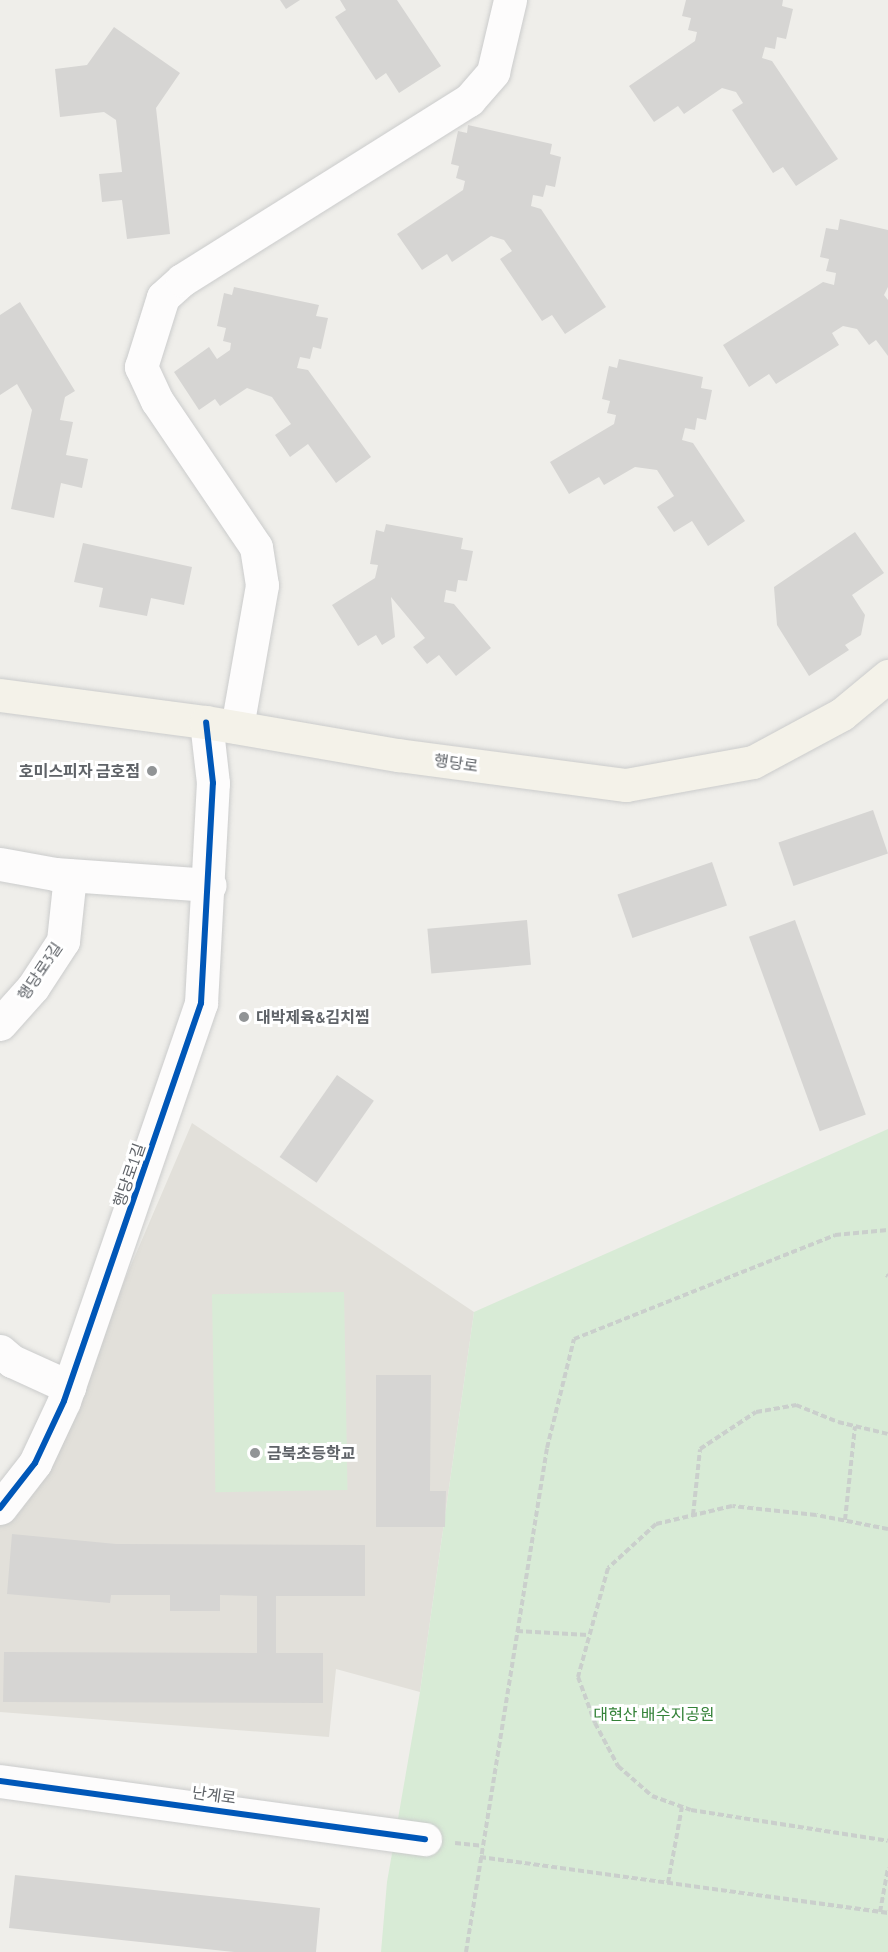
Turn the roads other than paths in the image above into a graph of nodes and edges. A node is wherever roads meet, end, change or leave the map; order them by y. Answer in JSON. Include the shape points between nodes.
{"nodes":[{"id":1,"x":510,"y":0,"type":"edge"},
{"id":2,"x":888,"y":676,"type":"edge"},
{"id":3,"x":0,"y":695,"type":"edge"},
{"id":4,"x":221,"y":724,"type":"junction"},
{"id":5,"x":0,"y":864,"type":"edge"},
{"id":6,"x":70,"y":875,"type":"junction"},
{"id":7,"x":210,"y":885,"type":"junction"},
{"id":8,"x":0,"y":1024,"type":"edge"},
{"id":9,"x":0,"y":1351,"type":"edge"},
{"id":10,"x":69,"y":1387,"type":"junction"},
{"id":11,"x":0,"y":1508,"type":"edge"},
{"id":12,"x":0,"y":1781,"type":"edge"},
{"id":13,"x":425,"y":1839,"type":"dead end"}],
"edges":[{"from":1,"to":4,"type":"street","name":"행당로1길","via":[[493,72],[469,100],[182,280],[163,297],[141,367],[157,401],[256,547],[262,585]]},
{"from":2,"to":4,"type":"main road","name":"행당로","via":[[842,714],[753,762],[626,785],[398,755]]},
{"from":3,"to":4,"type":"main road","name":"행당로"},
{"from":4,"to":7,"type":"street","name":"행당로1길","via":[[213,783]]},
{"from":5,"to":6,"type":"street"},
{"from":6,"to":7,"type":"street"},
{"from":6,"to":8,"type":"street","name":"행당로3길","via":[[63,941],[33,987]]},
{"from":7,"to":10,"type":"street","name":"행당로1길","via":[[201,1003]]},
{"from":9,"to":10,"type":"street","via":[[12,1361]]},
{"from":10,"to":11,"type":"street","name":"행당로1길","via":[[35,1463]]},
{"from":12,"to":13,"type":"street","name":"난계로"}]}
